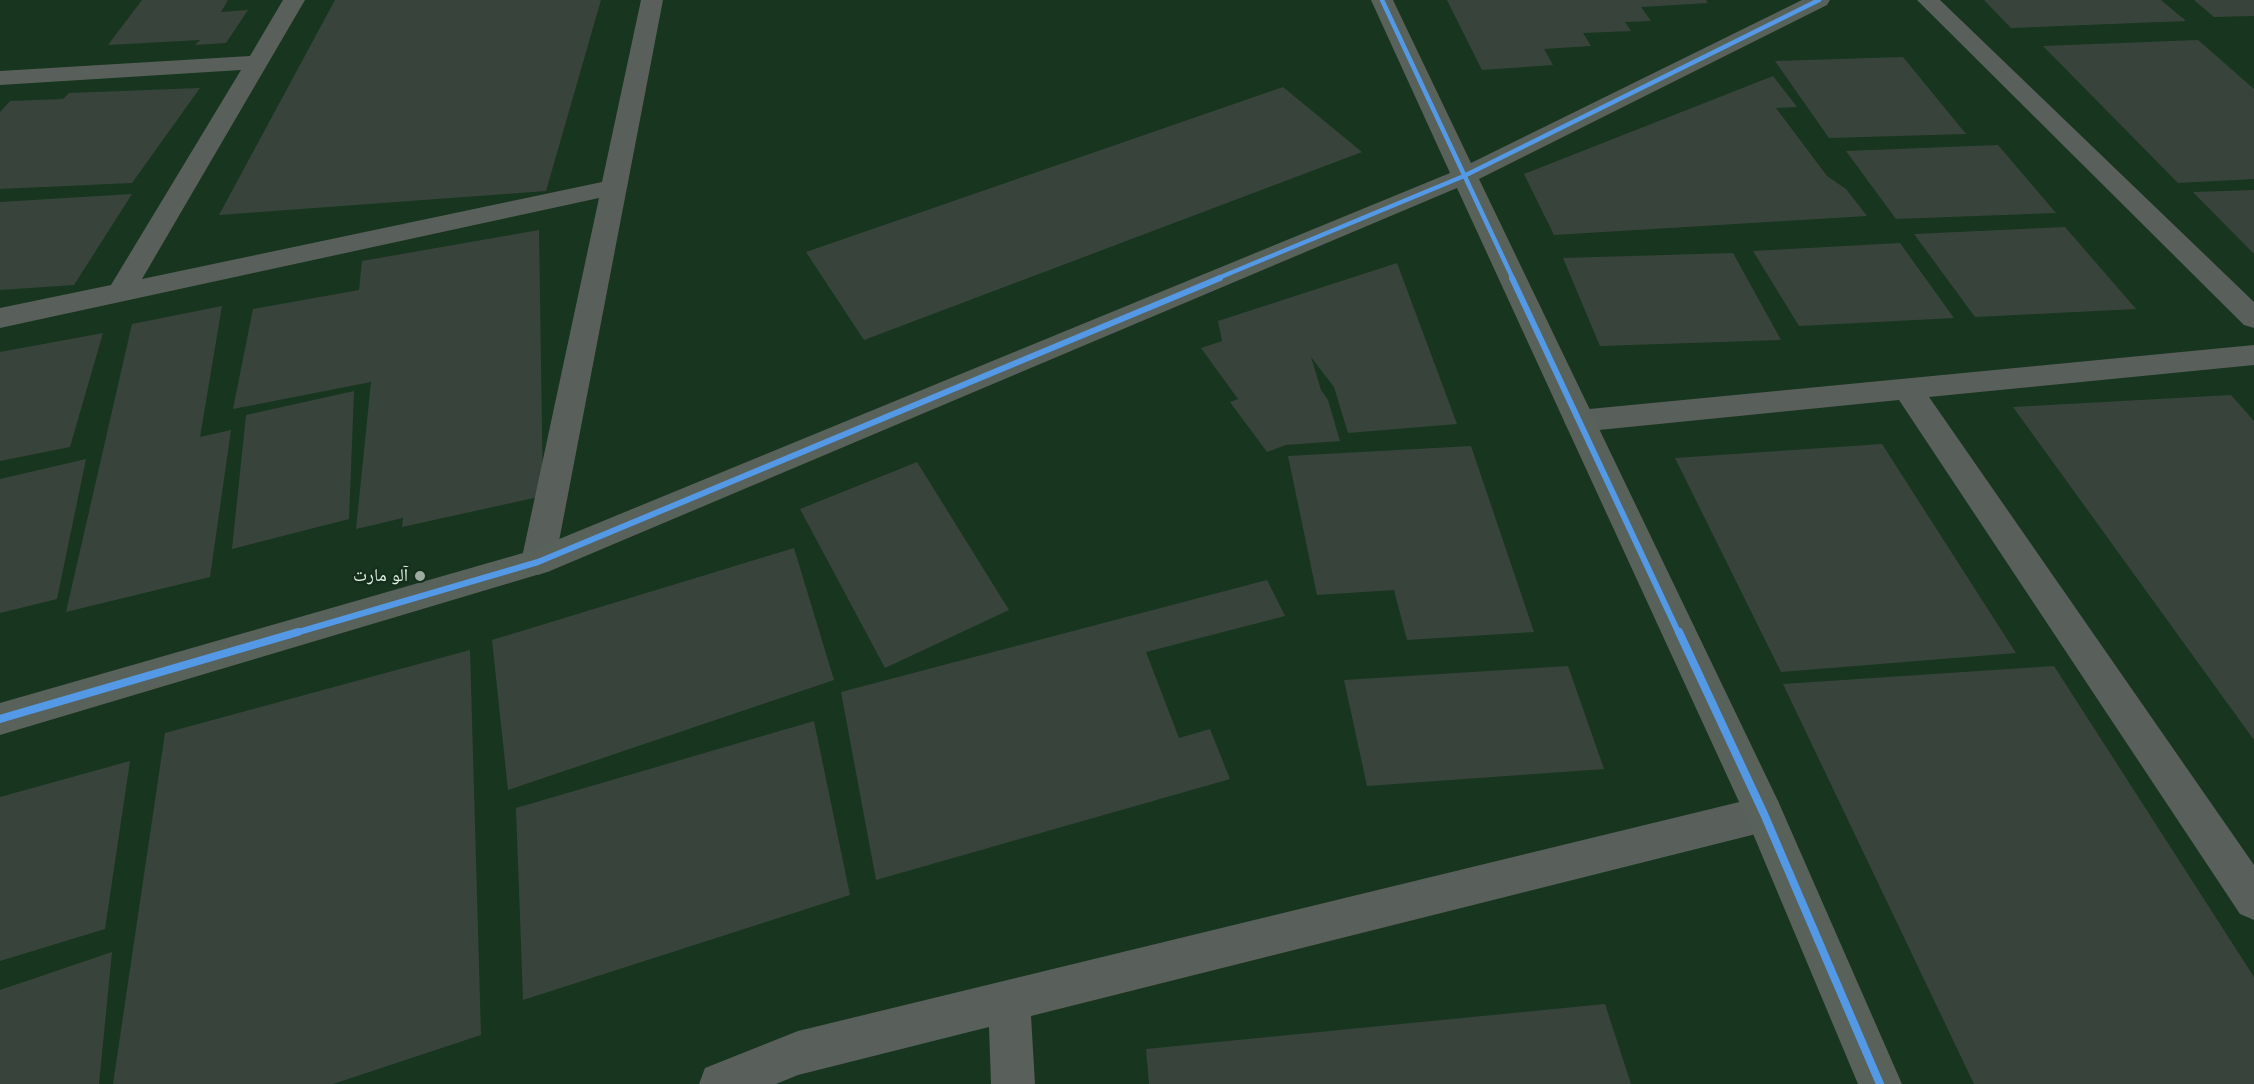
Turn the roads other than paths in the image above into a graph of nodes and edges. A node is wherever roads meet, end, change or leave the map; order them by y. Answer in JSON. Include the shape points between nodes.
{"nodes":[{"id":1,"x":294,"y":0,"type":"edge"},
{"id":2,"x":652,"y":0,"type":"edge"},
{"id":3,"x":1382,"y":0,"type":"edge"},
{"id":4,"x":1819,"y":0,"type":"edge"},
{"id":5,"x":1928,"y":0,"type":"edge"},
{"id":6,"x":258,"y":62,"type":"junction"},
{"id":7,"x":0,"y":78,"type":"edge"},
{"id":8,"x":1464,"y":176,"type":"junction"},
{"id":9,"x":614,"y":187,"type":"junction"},
{"id":10,"x":120,"y":293,"type":"junction"},
{"id":11,"x":0,"y":318,"type":"edge"},
{"id":12,"x":2254,"y":318,"type":"edge"},
{"id":13,"x":2254,"y":355,"type":"edge"},
{"id":14,"x":1907,"y":389,"type":"junction"},
{"id":15,"x":1579,"y":422,"type":"junction"},
{"id":16,"x":538,"y":562,"type":"junction"},
{"id":17,"x":0,"y":719,"type":"edge"},
{"id":18,"x":1764,"y":814,"type":"junction"},
{"id":19,"x":2254,"y":900,"type":"edge"},
{"id":20,"x":1009,"y":1001,"type":"junction"},
{"id":21,"x":721,"y":1084,"type":"edge"},
{"id":22,"x":1013,"y":1084,"type":"edge"},
{"id":23,"x":1880,"y":1084,"type":"edge"}],
"edges":[{"from":1,"to":6,"type":"street"},
{"from":2,"to":9,"type":"street"},
{"from":3,"to":8,"type":"street"},
{"from":4,"to":8,"type":"street"},
{"from":5,"to":12,"type":"street"},
{"from":6,"to":7,"type":"street"},
{"from":6,"to":10,"type":"street"},
{"from":8,"to":15,"type":"street"},
{"from":8,"to":16,"type":"street"},
{"from":9,"to":10,"type":"street"},
{"from":9,"to":16,"type":"street"},
{"from":10,"to":11,"type":"street"},
{"from":13,"to":14,"type":"street"},
{"from":14,"to":15,"type":"street"},
{"from":14,"to":19,"type":"street"},
{"from":15,"to":18,"type":"street"},
{"from":16,"to":17,"type":"street"},
{"from":18,"to":20,"type":"street"},
{"from":18,"to":23,"type":"street"},
{"from":20,"to":21,"type":"street","via":[[798,1053]]},
{"from":20,"to":22,"type":"street"}]}
